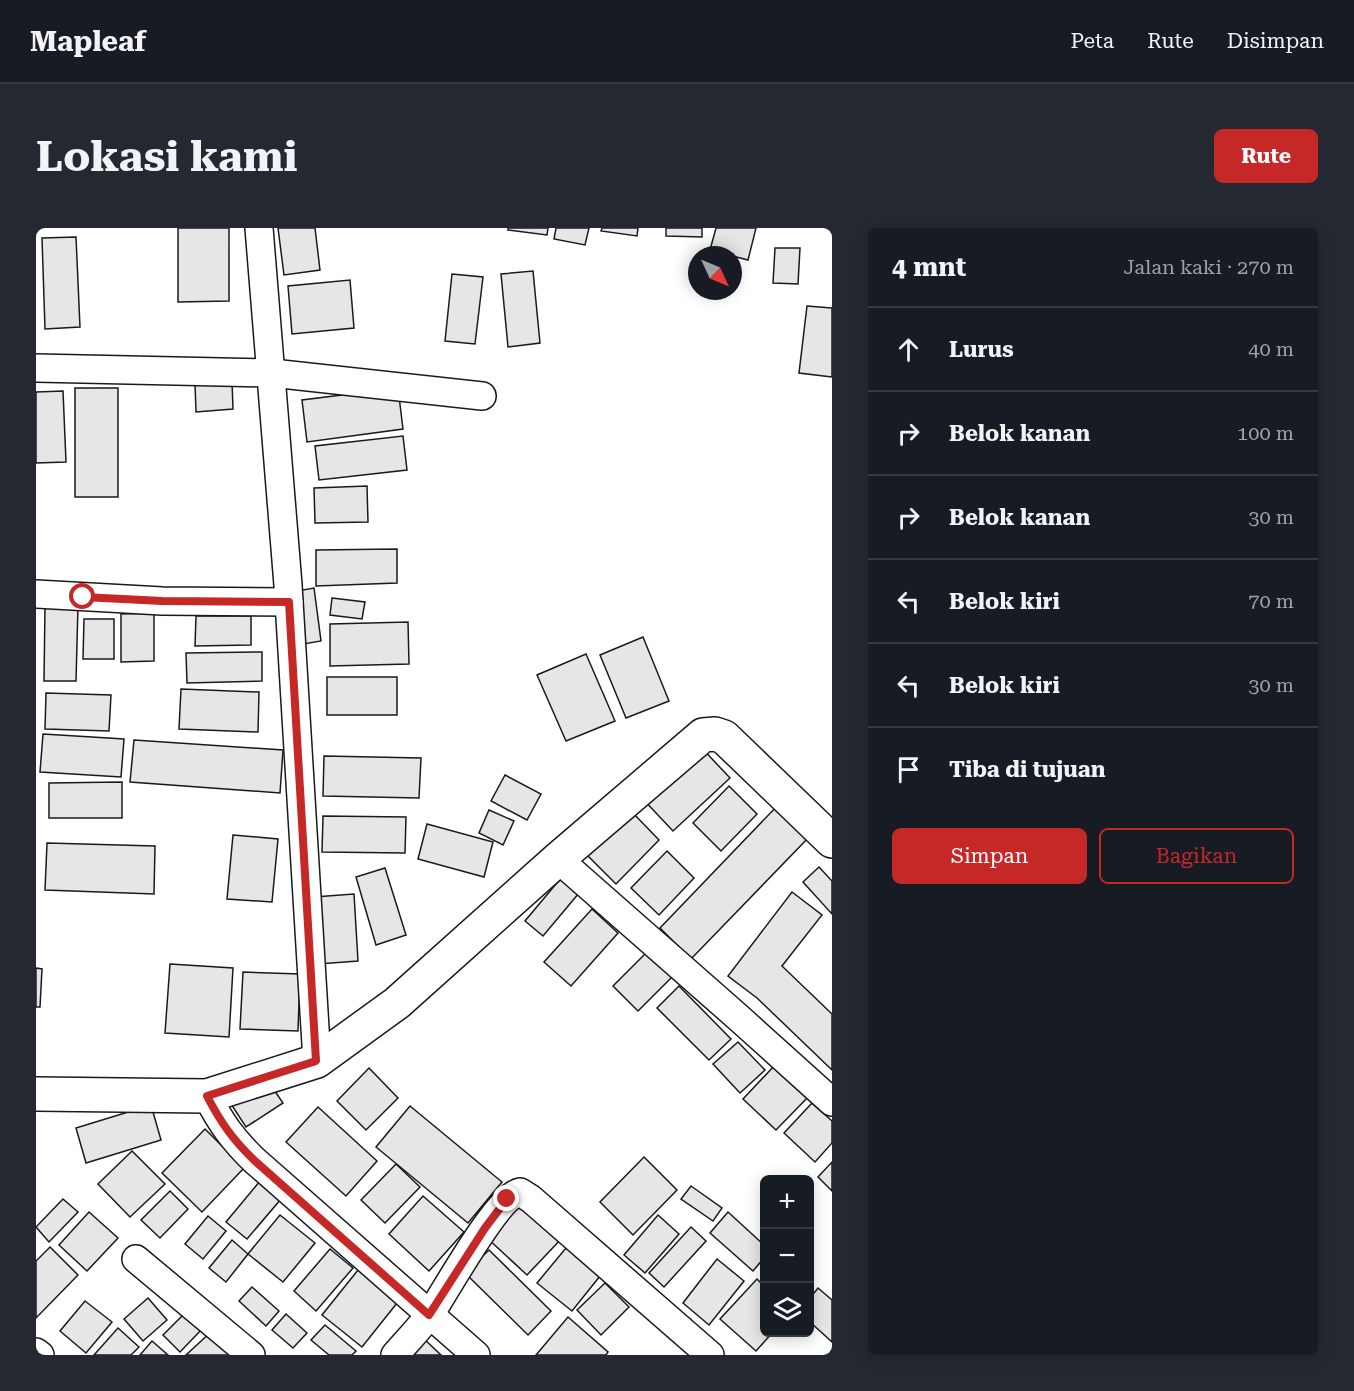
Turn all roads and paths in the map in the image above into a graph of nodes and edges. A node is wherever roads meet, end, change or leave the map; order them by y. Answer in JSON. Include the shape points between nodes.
{"nodes":[{"id":1,"x":259,"y":228,"type":"edge"},
{"id":2,"x":36,"y":368,"type":"edge"},
{"id":3,"x":272,"y":373,"type":"junction"},
{"id":4,"x":482,"y":396,"type":"dead end"},
{"id":5,"x":36,"y":594,"type":"edge"},
{"id":6,"x":289,"y":602,"type":"junction"},
{"id":7,"x":832,"y":841,"type":"edge"},
{"id":8,"x":558,"y":859,"type":"junction"},
{"id":9,"x":316,"y":1061,"type":"junction"},
{"id":10,"x":36,"y":1094,"type":"edge"},
{"id":11,"x":207,"y":1096,"type":"junction"},
{"id":12,"x":832,"y":1102,"type":"edge"},
{"id":13,"x":136,"y":1259,"type":"dead end"},
{"id":14,"x":429,"y":1315,"type":"junction"},
{"id":15,"x":36,"y":1352,"type":"edge"},
{"id":16,"x":40,"y":1355,"type":"edge"},
{"id":17,"x":251,"y":1355,"type":"edge"},
{"id":18,"x":395,"y":1355,"type":"edge"},
{"id":19,"x":476,"y":1355,"type":"edge"},
{"id":20,"x":710,"y":1355,"type":"edge"}],
"edges":[{"from":1,"to":3,"type":"street"},
{"from":2,"to":3,"type":"street"},
{"from":3,"to":4,"type":"street"},
{"from":3,"to":6,"type":"street"},
{"from":5,"to":6,"type":"street","via":[[162,601]]},
{"from":6,"to":9,"type":"street"},
{"from":7,"to":8,"type":"street","via":[[724,737],[716,734],[703,735],[689,746]]},
{"from":8,"to":9,"type":"street","via":[[397,1003]]},
{"from":8,"to":12,"type":"street"},
{"from":9,"to":11,"type":"street"},
{"from":10,"to":11,"type":"street"},
{"from":11,"to":14,"type":"street","via":[[232,1139]]},
{"from":13,"to":17,"type":"street"},
{"from":14,"to":18,"type":"street"},
{"from":14,"to":19,"type":"street"},
{"from":14,"to":20,"type":"street","via":[[490,1221],[507,1199],[520,1192]]},
{"from":15,"to":16,"type":"street"}]}
